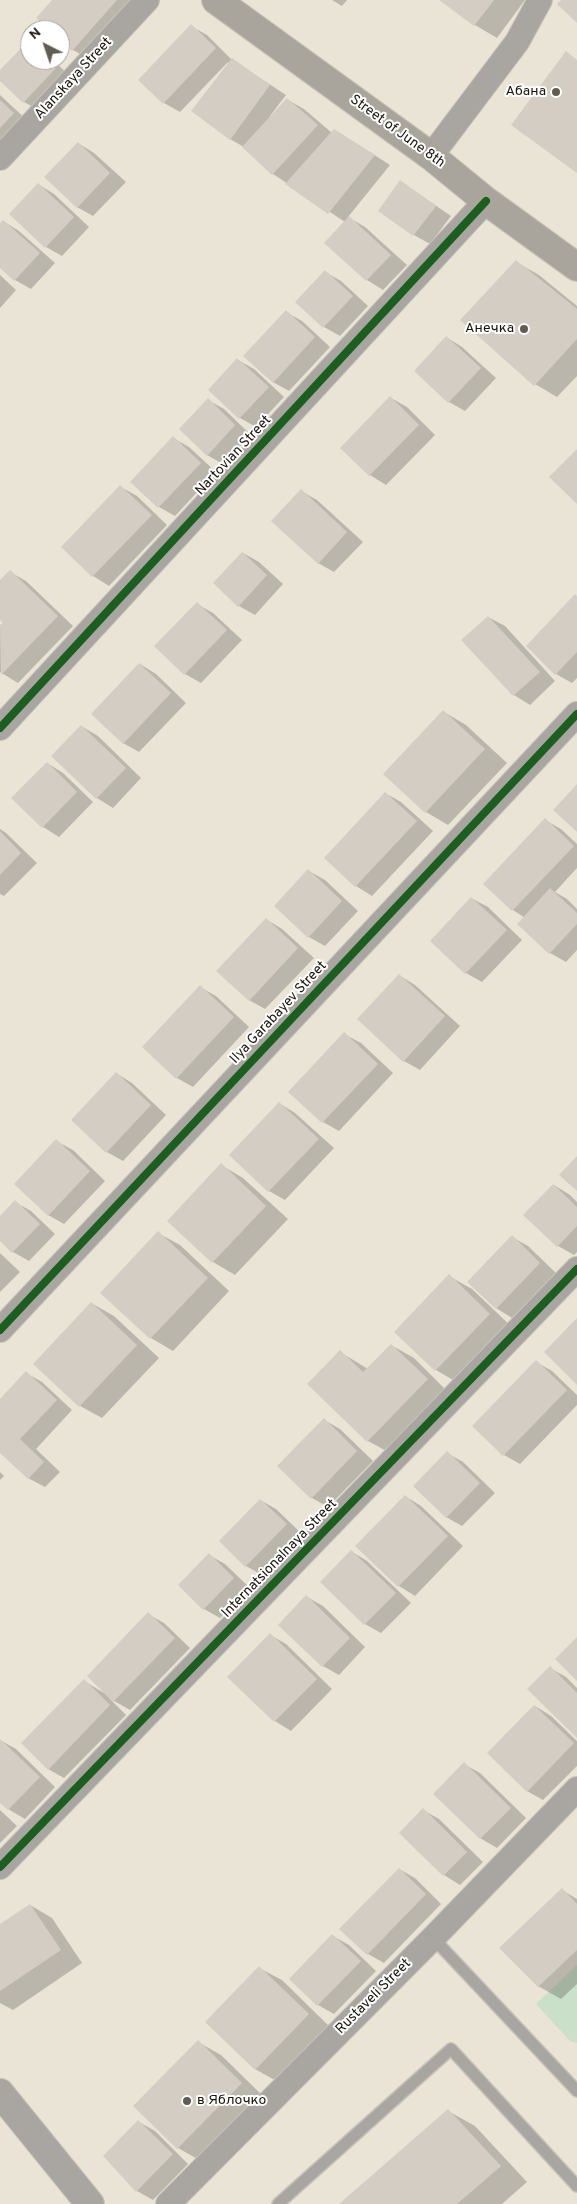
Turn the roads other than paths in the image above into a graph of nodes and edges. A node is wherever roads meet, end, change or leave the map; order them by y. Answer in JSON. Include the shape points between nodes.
{"nodes":[{"id":1,"x":147,"y":0,"type":"edge"},
{"id":2,"x":216,"y":0,"type":"edge"},
{"id":3,"x":540,"y":0,"type":"edge"},
{"id":4,"x":431,"y":156,"type":"junction"},
{"id":5,"x":0,"y":158,"type":"edge"},
{"id":6,"x":486,"y":201,"type":"junction"},
{"id":7,"x":577,"y":267,"type":"edge"},
{"id":8,"x":577,"y":714,"type":"edge"},
{"id":9,"x":0,"y":728,"type":"edge"},
{"id":10,"x":577,"y":1269,"type":"edge"},
{"id":11,"x":0,"y":1330,"type":"edge"},
{"id":12,"x":577,"y":1789,"type":"edge"},
{"id":13,"x":0,"y":1867,"type":"edge"},
{"id":14,"x":433,"y":1938,"type":"junction"},
{"id":15,"x":576,"y":2088,"type":"edge"},
{"id":16,"x":0,"y":2093,"type":"edge"},
{"id":17,"x":577,"y":2186,"type":"edge"},
{"id":18,"x":90,"y":2204,"type":"edge"},
{"id":19,"x":168,"y":2204,"type":"edge"},
{"id":20,"x":278,"y":2204,"type":"edge"}],
"edges":[{"from":1,"to":5,"type":"street","name":"Alanskaya Street"},
{"from":2,"to":4,"type":"highway","name":"Street of June 8th"},
{"from":3,"to":4,"type":"street","via":[[517,42]]},
{"from":4,"to":6,"type":"highway","name":"Street of June 8th"},
{"from":6,"to":7,"type":"highway","name":"Street of June 8th"},
{"from":6,"to":9,"type":"street","name":"Nartovian Street"},
{"from":8,"to":11,"type":"street","name":"Ilya Garabayev Street"},
{"from":10,"to":13,"type":"street","name":"Internatsionalnaya Street"},
{"from":12,"to":14,"type":"street","name":"Rustaveli Street"},
{"from":14,"to":15,"type":"lane"},
{"from":14,"to":19,"type":"street","name":"Rustaveli Street"},
{"from":16,"to":18,"type":"street"},
{"from":17,"to":20,"type":"lane","via":[[451,2050]]}]}
